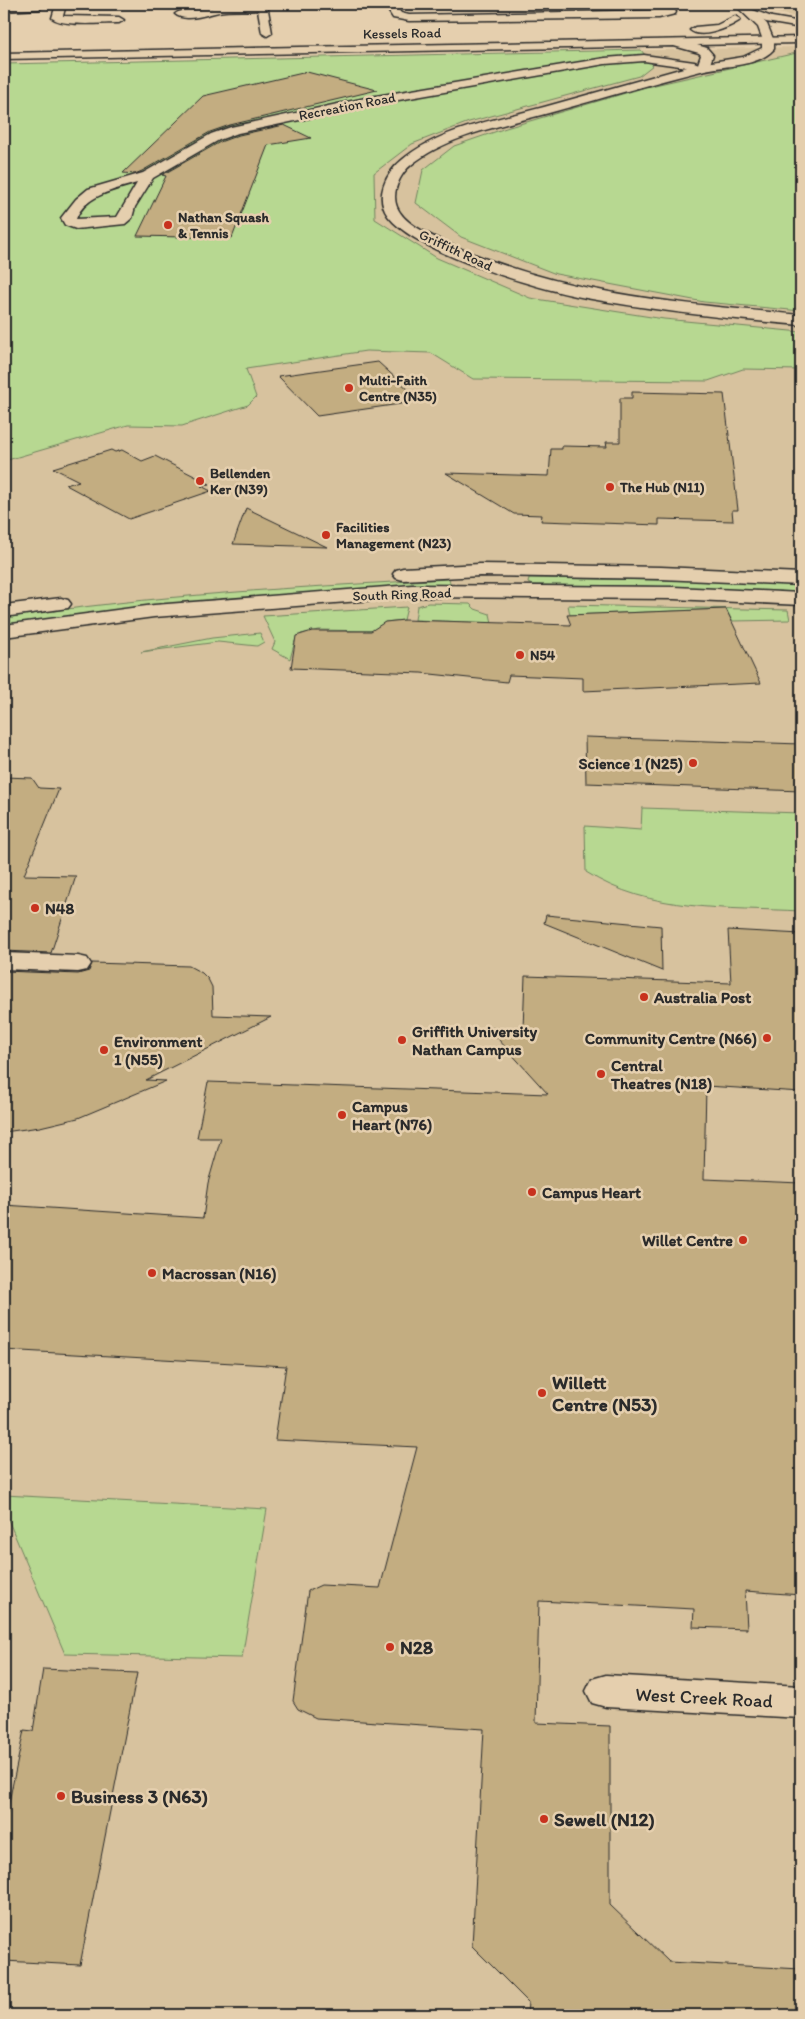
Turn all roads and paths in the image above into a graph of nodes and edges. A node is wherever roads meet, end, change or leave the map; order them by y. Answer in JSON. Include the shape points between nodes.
{"nodes":[{"id":1,"x":61,"y":4,"type":"edge"},
{"id":2,"x":389,"y":4,"type":"edge"},
{"id":3,"x":662,"y":4,"type":"edge"},
{"id":4,"x":739,"y":4,"type":"edge"},
{"id":5,"x":262,"y":5,"type":"edge"},
{"id":6,"x":512,"y":5,"type":"dead end"},
{"id":7,"x":39,"y":6,"type":"dead end"},
{"id":8,"x":224,"y":6,"type":"edge"},
{"id":9,"x":4,"y":8,"type":"edge"},
{"id":10,"x":727,"y":9,"type":"dead end"},
{"id":11,"x":750,"y":12,"type":"junction"},
{"id":12,"x":180,"y":14,"type":"dead end"},
{"id":13,"x":518,"y":16,"type":"junction"},
{"id":14,"x":736,"y":19,"type":"junction"},
{"id":15,"x":119,"y":20,"type":"dead end"},
{"id":16,"x":801,"y":25,"type":"edge"},
{"id":17,"x":680,"y":30,"type":"dead end"},
{"id":18,"x":662,"y":31,"type":"dead end"},
{"id":19,"x":801,"y":32,"type":"edge"},
{"id":20,"x":267,"y":33,"type":"dead end"},
{"id":21,"x":636,"y":35,"type":"junction"},
{"id":22,"x":746,"y":37,"type":"junction"},
{"id":23,"x":767,"y":37,"type":"junction"},
{"id":24,"x":801,"y":40,"type":"edge"},
{"id":25,"x":650,"y":43,"type":"junction"},
{"id":26,"x":801,"y":46,"type":"edge"},
{"id":27,"x":4,"y":48,"type":"edge"},
{"id":28,"x":4,"y":56,"type":"edge"},
{"id":29,"x":750,"y":57,"type":"junction"},
{"id":30,"x":703,"y":67,"type":"junction"},
{"id":31,"x":148,"y":176,"type":"junction"},
{"id":32,"x":801,"y":320,"type":"edge"},
{"id":33,"x":801,"y":579,"type":"edge"},
{"id":34,"x":223,"y":587,"type":"dead end"},
{"id":35,"x":173,"y":590,"type":"dead end"},
{"id":36,"x":801,"y":599,"type":"edge"},
{"id":37,"x":4,"y":611,"type":"edge"},
{"id":38,"x":4,"y":630,"type":"edge"},
{"id":39,"x":4,"y":961,"type":"edge"},
{"id":40,"x":78,"y":964,"type":"dead end"},
{"id":41,"x":606,"y":1691,"type":"dead end"},
{"id":42,"x":801,"y":1702,"type":"edge"}],
"edges":[{"from":1,"to":15,"type":"main road","via":[[57,18]]},
{"from":2,"to":13,"type":"main road","via":[[397,16],[409,18]]},
{"from":3,"to":13,"type":"main road","via":[[671,12],[659,15]]},
{"from":4,"to":11,"type":"main road"},
{"from":5,"to":8,"type":"main road"},
{"from":5,"to":20,"type":"main road"},
{"from":6,"to":13,"type":"main road"},
{"from":7,"to":9,"type":"main road"},
{"from":8,"to":12,"type":"main road","via":[[202,14]]},
{"from":10,"to":14,"type":"main road"},
{"from":11,"to":16,"type":"main road","via":[[770,20]]},
{"from":11,"to":23,"type":"main road","via":[[763,26]]},
{"from":14,"to":17,"type":"main road","via":[[720,28]]},
{"from":14,"to":22,"type":"main road"},
{"from":18,"to":21,"type":"main road"},
{"from":19,"to":23,"type":"main road","name":"Kessels Road"},
{"from":21,"to":22,"type":"main road","name":"Kessels Road"},
{"from":21,"to":27,"type":"main road","name":"Kessels Road"},
{"from":22,"to":23,"type":"main road","name":"Kessels Road"},
{"from":22,"to":25,"type":"main road","name":"Kessels Road"},
{"from":22,"to":30,"type":"main road","name":"Griffith Road","via":[[742,49]]},
{"from":23,"to":24,"type":"main road","name":"Kessels Road"},
{"from":23,"to":29,"type":"main road","name":"Griffith Road","via":[[768,48]]},
{"from":25,"to":28,"type":"main road","name":"Kessels Road"},
{"from":25,"to":30,"type":"main road","via":[[703,50],[707,55]]},
{"from":26,"to":29,"type":"main road"},
{"from":29,"to":30,"type":"main road","name":"Griffith Road"},
{"from":30,"to":31,"type":"main road","name":"Recreation Road","via":[[644,58],[605,61],[370,101],[254,125],[215,137]]},
{"from":30,"to":32,"type":"main road","name":"Griffith Road","via":[[487,127],[430,148],[396,171],[390,184],[389,205],[395,215],[428,239],[488,267],[563,288],[673,307]]},
{"from":31,"to":31,"type":"main road","name":"Recreation Road","via":[[93,192],[68,218],[70,222],[118,222],[125,218],[126,208]]},
{"from":33,"to":34,"type":"main road","name":"South Ring Road","via":[[480,570]]},
{"from":35,"to":37,"type":"main road"},
{"from":36,"to":38,"type":"main road","name":"South Ring Road","via":[[674,593],[412,591],[154,611]]},
{"from":39,"to":40,"type":"main road"},
{"from":41,"to":42,"type":"main road","name":"West Creek Road"}]}
